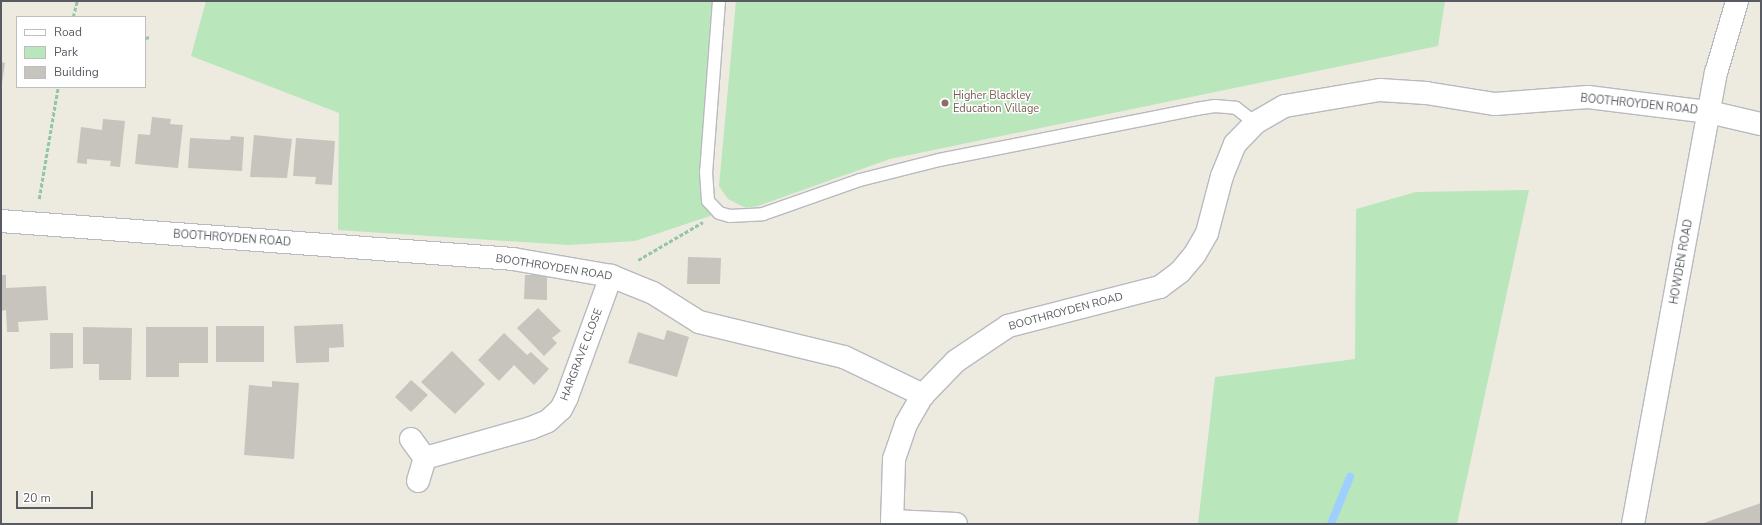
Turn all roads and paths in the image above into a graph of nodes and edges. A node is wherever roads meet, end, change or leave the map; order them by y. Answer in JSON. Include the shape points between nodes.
{"nodes":[{"id":1,"x":77,"y":1,"type":"edge"},
{"id":2,"x":719,"y":1,"type":"edge"},
{"id":3,"x":1736,"y":1,"type":"edge"},
{"id":4,"x":73,"y":16,"type":"edge"},
{"id":5,"x":150,"y":37,"type":"dead end"},
{"id":6,"x":146,"y":38,"type":"edge"},
{"id":7,"x":58,"y":88,"type":"edge"},
{"id":8,"x":1709,"y":112,"type":"junction"},
{"id":9,"x":1255,"y":123,"type":"junction"},
{"id":10,"x":1761,"y":124,"type":"edge"},
{"id":11,"x":718,"y":213,"type":"junction"},
{"id":12,"x":1,"y":221,"type":"edge"},
{"id":13,"x":35,"y":224,"type":"junction"},
{"id":14,"x":611,"y":276,"type":"junction"},
{"id":15,"x":923,"y":395,"type":"junction"},
{"id":16,"x":411,"y":439,"type":"dead end"},
{"id":17,"x":425,"y":458,"type":"junction"},
{"id":18,"x":418,"y":481,"type":"dead end"},
{"id":19,"x":892,"y":522,"type":"edge"},
{"id":20,"x":956,"y":524,"type":"edge"},
{"id":21,"x":1633,"y":524,"type":"edge"}],
"edges":[{"from":1,"to":4,"type":"path"},
{"from":2,"to":11,"type":"lane","via":[[706,172],[708,201]]},
{"from":3,"to":8,"type":"street","name":"HOWDEN ROAD","via":[[1716,73]]},
{"from":5,"to":6,"type":"path"},
{"from":7,"to":13,"type":"path"},
{"from":8,"to":9,"type":"street","name":"BOOTHROYDEN ROAD","via":[[1588,98],[1495,104],[1426,93],[1380,90],[1286,106]]},
{"from":8,"to":10,"type":"street","name":"BOOTHROYDEN ROAD"},
{"from":8,"to":21,"type":"street","name":"HOWDEN ROAD"},
{"from":9,"to":11,"type":"lane","via":[[1236,108],[1196,108],[940,160],[860,180],[762,214],[730,216]]},
{"from":9,"to":15,"type":"street","name":"BOOTHROYDEN ROAD","via":[[1235,144],[1222,176],[1207,233],[1195,254],[1180,272],[1160,287],[1008,326],[956,361]]},
{"from":11,"to":14,"type":"path"},
{"from":12,"to":13,"type":"street","name":"BOOTHROYDEN ROAD"},
{"from":13,"to":14,"type":"street","name":"BOOTHROYDEN ROAD","via":[[513,259]]},
{"from":14,"to":15,"type":"street","name":"BOOTHROYDEN ROAD","via":[[652,293],[699,322],[844,357]]},
{"from":14,"to":17,"type":"street","name":"HARGRAVE CLOSE","via":[[567,397],[560,409],[548,420],[531,428]]},
{"from":15,"to":19,"type":"street","via":[[906,424],[894,459]]},
{"from":16,"to":17,"type":"street"},
{"from":17,"to":18,"type":"street"},
{"from":19,"to":20,"type":"street"}]}
